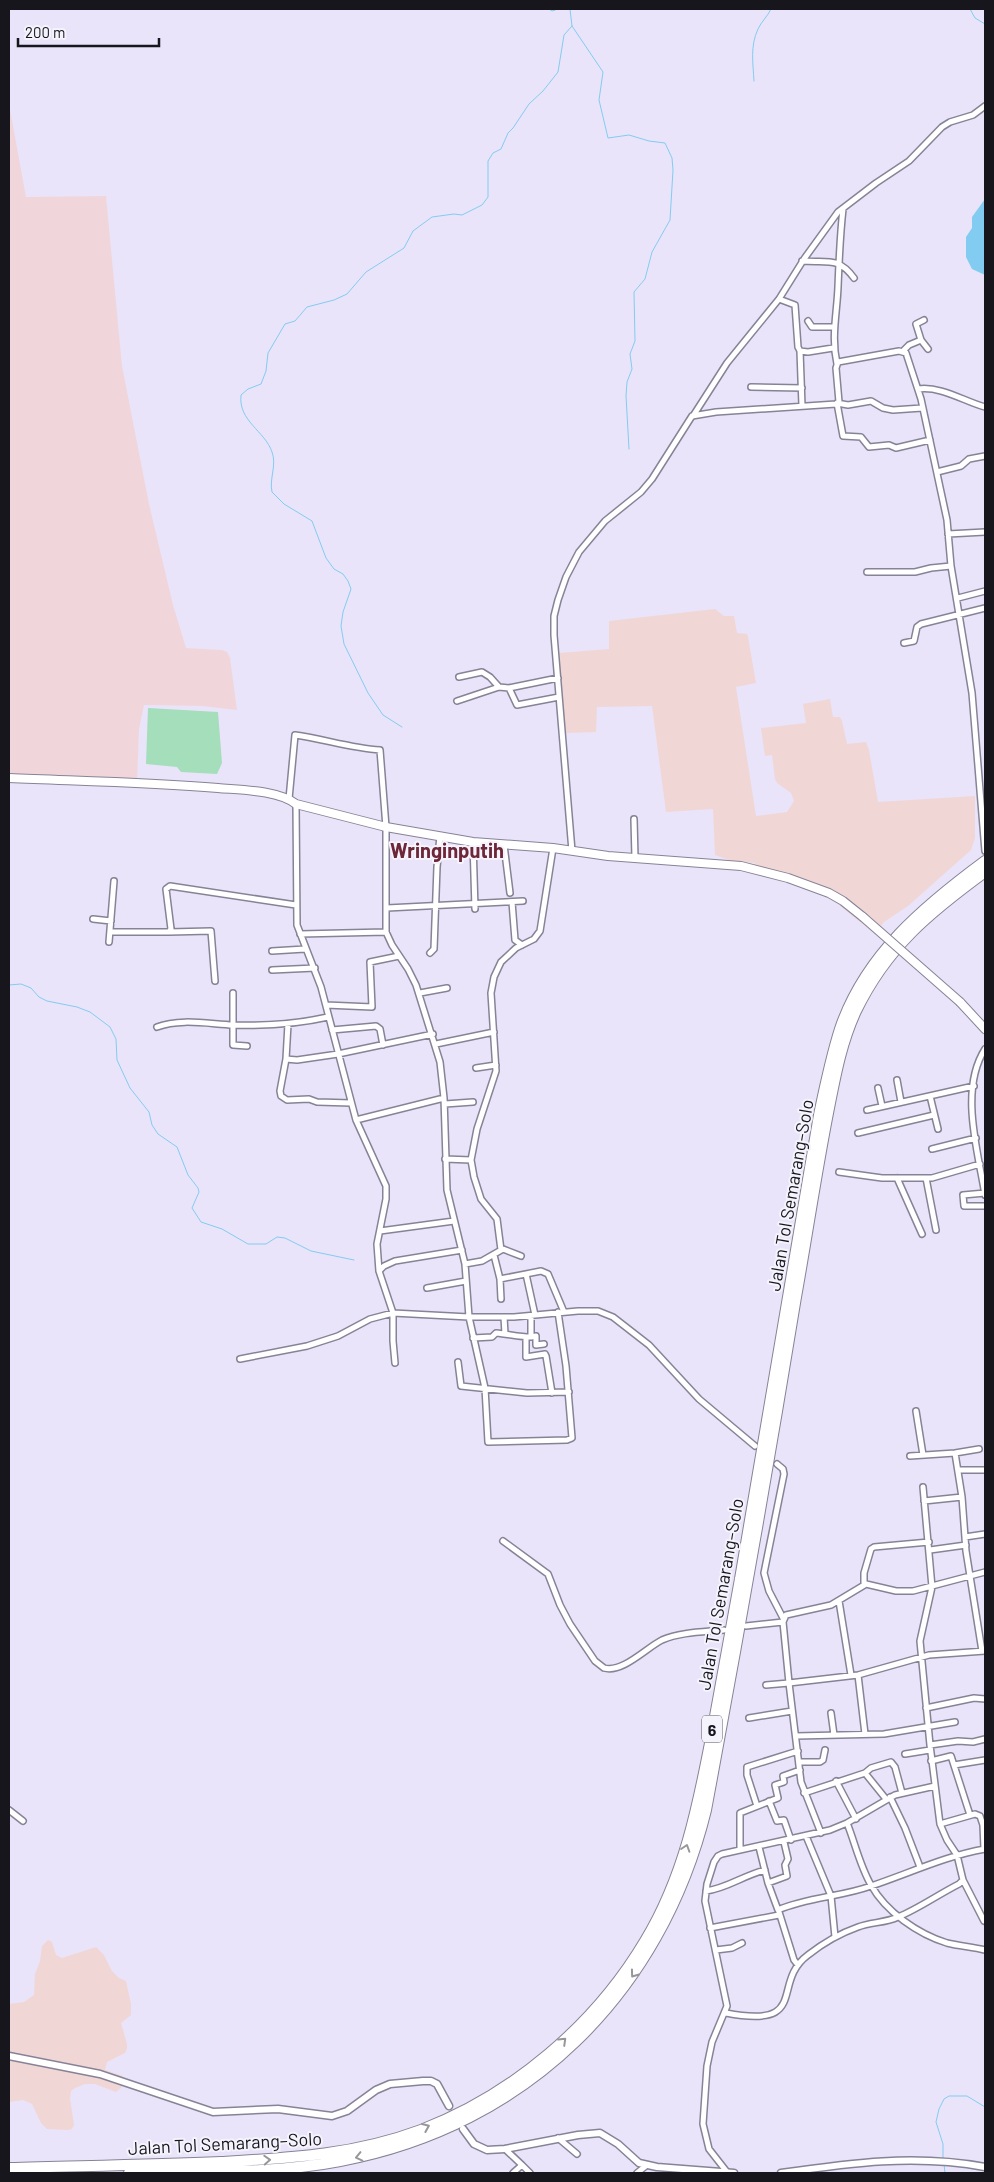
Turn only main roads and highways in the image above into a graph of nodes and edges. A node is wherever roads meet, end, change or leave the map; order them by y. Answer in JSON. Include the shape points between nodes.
{"nodes":[{"id":1,"x":9,"y":778,"type":"edge"},
{"id":2,"x":985,"y":861,"type":"edge"},
{"id":3,"x":985,"y":872,"type":"edge"},
{"id":4,"x":985,"y":1029,"type":"edge"},
{"id":5,"x":9,"y":2168,"type":"edge"},
{"id":6,"x":129,"y":2173,"type":"edge"}],
"edges":[{"from":1,"to":4,"type":"main road","bridge":true,"via":[[165,783],[242,790],[386,828],[473,842],[741,866],[765,871],[843,901],[960,1002]]},
{"from":5,"to":2,"type":"highway","name":"Jalan Tol Semarang–Solo","number":"6","one_way":true,"via":[[305,2158],[375,2144],[460,2112],[518,2077],[586,2019],[615,1985],[645,1942],[660,1913],[687,1847],[697,1812],[818,1123],[841,1028],[855,996],[884,950],[908,923]]},
{"from":3,"to":6,"type":"highway","name":"Jalan Tol Semarang–Solo","number":"6","one_way":true,"via":[[928,915],[897,948],[869,987],[844,1040],[821,1146],[706,1810],[696,1850],[676,1899],[637,1969],[590,2027],[560,2056],[505,2096],[423,2138],[366,2155],[302,2167]]}]}
